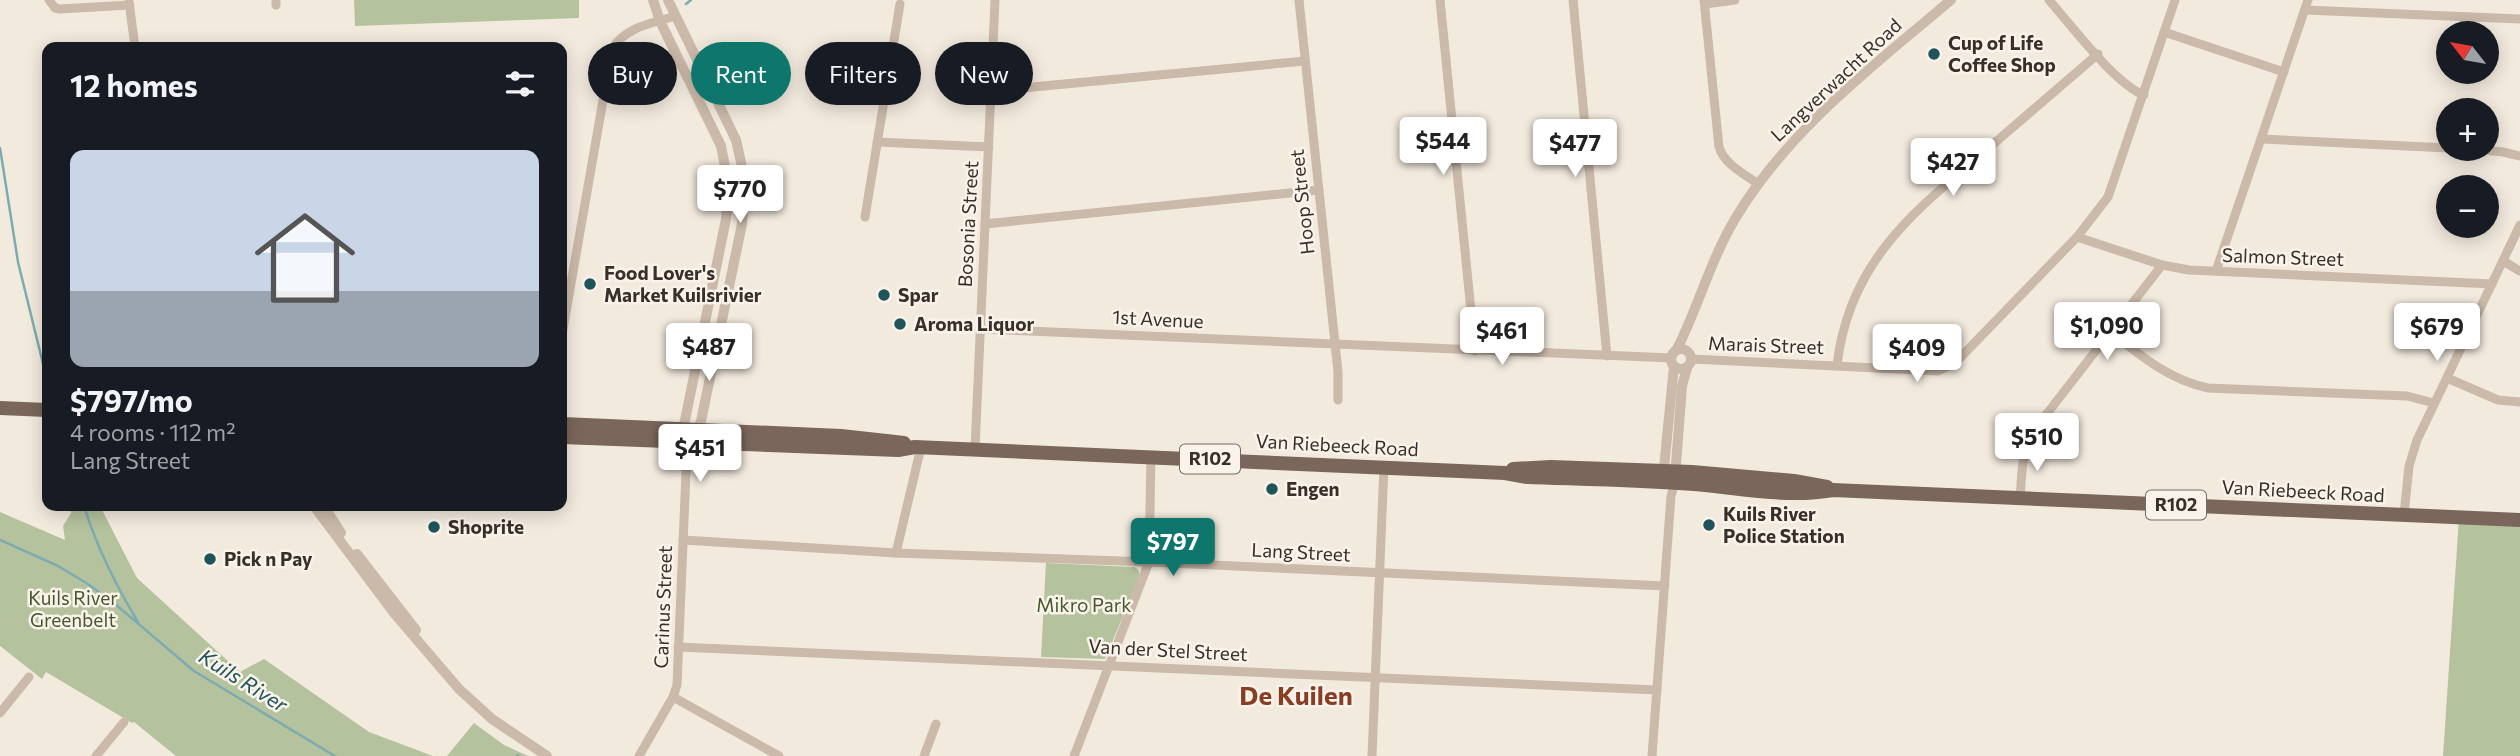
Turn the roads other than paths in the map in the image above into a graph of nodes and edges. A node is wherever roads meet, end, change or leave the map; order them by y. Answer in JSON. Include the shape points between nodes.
{"nodes":[{"id":1,"x":49,"y":0,"type":"edge"},
{"id":2,"x":653,"y":0,"type":"edge"},
{"id":3,"x":668,"y":0,"type":"edge"},
{"id":4,"x":995,"y":0,"type":"edge"},
{"id":5,"x":1299,"y":0,"type":"edge"},
{"id":6,"x":1440,"y":0,"type":"edge"},
{"id":7,"x":1573,"y":0,"type":"edge"},
{"id":8,"x":1735,"y":0,"type":"edge"},
{"id":9,"x":1951,"y":0,"type":"edge"},
{"id":10,"x":2049,"y":0,"type":"edge"},
{"id":11,"x":2175,"y":0,"type":"edge"},
{"id":12,"x":2308,"y":0,"type":"edge"},
{"id":13,"x":1705,"y":2,"type":"edge"},
{"id":14,"x":129,"y":3,"type":"edge"},
{"id":15,"x":900,"y":4,"type":"dead end"},
{"id":16,"x":2305,"y":10,"type":"junction"},
{"id":17,"x":676,"y":16,"type":"junction"},
{"id":18,"x":2520,"y":19,"type":"edge"},
{"id":19,"x":660,"y":21,"type":"junction"},
{"id":20,"x":2164,"y":32,"type":"junction"},
{"id":21,"x":134,"y":42,"type":"edge"},
{"id":22,"x":993,"y":42,"type":"edge"},
{"id":23,"x":2098,"y":54,"type":"junction"},
{"id":24,"x":1306,"y":61,"type":"junction"},
{"id":25,"x":2284,"y":72,"type":"junction"},
{"id":26,"x":1033,"y":87,"type":"edge"},
{"id":27,"x":2144,"y":95,"type":"junction"},
{"id":28,"x":990,"y":105,"type":"edge"},
{"id":29,"x":2262,"y":139,"type":"junction"},
{"id":30,"x":877,"y":142,"type":"junction"},
{"id":31,"x":989,"y":147,"type":"junction"},
{"id":32,"x":2436,"y":147,"type":"edge"},
{"id":33,"x":2499,"y":151,"type":"edge"},
{"id":34,"x":2520,"y":156,"type":"edge"},
{"id":35,"x":1758,"y":184,"type":"junction"},
{"id":36,"x":1319,"y":190,"type":"junction"},
{"id":37,"x":865,"y":217,"type":"dead end"},
{"id":38,"x":985,"y":224,"type":"junction"},
{"id":39,"x":2520,"y":225,"type":"edge"},
{"id":40,"x":2077,"y":237,"type":"junction"},
{"id":41,"x":2502,"y":261,"type":"junction"},
{"id":42,"x":2162,"y":265,"type":"junction"},
{"id":43,"x":2217,"y":271,"type":"junction"},
{"id":44,"x":2520,"y":271,"type":"edge"},
{"id":45,"x":2492,"y":284,"type":"junction"},
{"id":46,"x":567,"y":306,"type":"edge"},
{"id":47,"x":980,"y":329,"type":"junction"},
{"id":48,"x":2112,"y":333,"type":"junction"},
{"id":49,"x":1334,"y":344,"type":"junction"},
{"id":50,"x":1475,"y":351,"type":"junction"},
{"id":51,"x":1607,"y":356,"type":"junction"},
{"id":52,"x":1681,"y":359,"type":"junction"},
{"id":53,"x":1837,"y":365,"type":"junction"},
{"id":54,"x":2447,"y":377,"type":"junction"},
{"id":55,"x":1338,"y":400,"type":"dead end"},
{"id":56,"x":2520,"y":402,"type":"edge"},
{"id":57,"x":2434,"y":403,"type":"junction"},
{"id":58,"x":0,"y":408,"type":"edge"},
{"id":59,"x":42,"y":410,"type":"edge"},
{"id":60,"x":567,"y":425,"type":"edge"},
{"id":61,"x":567,"y":436,"type":"edge"},
{"id":62,"x":689,"y":438,"type":"junction"},
{"id":63,"x":918,"y":447,"type":"junction"},
{"id":64,"x":975,"y":449,"type":"junction"},
{"id":65,"x":1151,"y":456,"type":"junction"},
{"id":66,"x":1384,"y":466,"type":"junction"},
{"id":67,"x":1670,"y":480,"type":"junction"},
{"id":68,"x":2021,"y":498,"type":"junction"},
{"id":69,"x":318,"y":511,"type":"edge"},
{"id":70,"x":327,"y":511,"type":"edge"},
{"id":71,"x":2404,"y":515,"type":"junction"},
{"id":72,"x":2520,"y":520,"type":"edge"},
{"id":73,"x":683,"y":540,"type":"junction"},
{"id":74,"x":896,"y":553,"type":"junction"},
{"id":75,"x":1149,"y":562,"type":"junction"},
{"id":76,"x":1380,"y":574,"type":"junction"},
{"id":77,"x":1665,"y":586,"type":"junction"},
{"id":78,"x":678,"y":647,"type":"junction"},
{"id":79,"x":431,"y":654,"type":"junction"},
{"id":80,"x":1110,"y":665,"type":"junction"},
{"id":81,"x":29,"y":677,"type":"dead end"},
{"id":82,"x":1375,"y":678,"type":"junction"},
{"id":83,"x":1657,"y":690,"type":"junction"},
{"id":84,"x":673,"y":697,"type":"junction"},
{"id":85,"x":0,"y":713,"type":"edge"},
{"id":86,"x":124,"y":722,"type":"dead end"},
{"id":87,"x":936,"y":724,"type":"dead end"},
{"id":88,"x":96,"y":756,"type":"edge"},
{"id":89,"x":547,"y":756,"type":"edge"},
{"id":90,"x":639,"y":756,"type":"edge"},
{"id":91,"x":779,"y":756,"type":"edge"},
{"id":92,"x":924,"y":756,"type":"edge"},
{"id":93,"x":1074,"y":756,"type":"edge"},
{"id":94,"x":1372,"y":756,"type":"edge"},
{"id":95,"x":1652,"y":756,"type":"edge"}],
"edges":[{"from":1,"to":14,"type":"street","via":[[61,9]]},
{"from":2,"to":19,"type":"street","name":"Carinus Street"},
{"from":3,"to":17,"type":"street","name":"Carinus Street"},
{"from":4,"to":22,"type":"street","name":"Bosonia Street"},
{"from":5,"to":24,"type":"street","name":"Hoop Street"},
{"from":6,"to":50,"type":"street"},
{"from":7,"to":51,"type":"street"},
{"from":8,"to":13,"type":"street"},
{"from":9,"to":35,"type":"street","name":"Langverwacht Road","via":[[1837,98],[1789,144]]},
{"from":10,"to":23,"type":"street"},
{"from":11,"to":20,"type":"street","name":"Marais Street"},
{"from":12,"to":16,"type":"street"},
{"from":13,"to":35,"type":"street","via":[[1722,156]]},
{"from":14,"to":21,"type":"street"},
{"from":15,"to":30,"type":"street"},
{"from":16,"to":18,"type":"street"},
{"from":16,"to":25,"type":"street"},
{"from":17,"to":19,"type":"street"},
{"from":17,"to":62,"type":"street","name":"Carinus Street","via":[[736,140],[745,180],[742,223]]},
{"from":19,"to":46,"type":"street","via":[[625,34],[612,49]]},
{"from":19,"to":62,"type":"street","name":"Carinus Street","via":[[721,146],[729,187]]},
{"from":20,"to":25,"type":"street"},
{"from":20,"to":27,"type":"street","name":"Marais Street"},
{"from":23,"to":27,"type":"street","via":[[2134,91]]},
{"from":23,"to":53,"type":"street","via":[[1917,209],[1888,241],[1868,270],[1842,329]]},
{"from":24,"to":26,"type":"street"},
{"from":24,"to":36,"type":"street","name":"Hoop Street"},
{"from":25,"to":29,"type":"street"},
{"from":27,"to":40,"type":"street","name":"Marais Street","via":[[2108,197]]},
{"from":28,"to":31,"type":"street","name":"Bosonia Street"},
{"from":29,"to":32,"type":"street"},
{"from":29,"to":43,"type":"street"},
{"from":30,"to":31,"type":"street"},
{"from":30,"to":37,"type":"street"},
{"from":31,"to":38,"type":"street","name":"Bosonia Street"},
{"from":33,"to":34,"type":"street"},
{"from":35,"to":52,"type":"street","name":"Langverwacht Road","via":[[1713,261]]},
{"from":36,"to":38,"type":"street"},
{"from":36,"to":49,"type":"street","name":"Hoop Street"},
{"from":38,"to":47,"type":"street","name":"Bosonia Street"},
{"from":39,"to":41,"type":"street"},
{"from":40,"to":42,"type":"street","name":"Salmon Street"},
{"from":40,"to":53,"type":"street","name":"Marais Street","via":[[1947,368]]},
{"from":41,"to":44,"type":"street"},
{"from":41,"to":45,"type":"street"},
{"from":42,"to":43,"type":"street","name":"Salmon Street"},
{"from":42,"to":48,"type":"street"},
{"from":43,"to":45,"type":"street","name":"Salmon Street"},
{"from":45,"to":54,"type":"street"},
{"from":47,"to":49,"type":"street","name":"1st Avenue"},
{"from":47,"to":64,"type":"street","name":"Bosonia Street"},
{"from":48,"to":57,"type":"street","via":[[2157,368],[2196,386],[2407,396]]},
{"from":48,"to":68,"type":"street","via":[[2032,433],[2022,467]]},
{"from":49,"to":50,"type":"street","name":"1st Avenue"},
{"from":49,"to":55,"type":"street","name":"Hoop Street"},
{"from":50,"to":51,"type":"street","name":"Marais Street"},
{"from":51,"to":52,"type":"street","name":"Marais Street"},
{"from":52,"to":53,"type":"street","name":"Marais Street"},
{"from":52,"to":67,"type":"street","name":"Langverwacht Road"},
{"from":54,"to":56,"type":"street","via":[[2498,400]]},
{"from":54,"to":57,"type":"street"},
{"from":57,"to":71,"type":"street","via":[[2412,454]]},
{"from":58,"to":59,"type":"main road"},
{"from":60,"to":62,"type":"main road","name":"Van Riebeeck Road","number":"R102"},
{"from":61,"to":62,"type":"main road","name":"Van Riebeeck Road","number":"R102"},
{"from":62,"to":63,"type":"main road","name":"Van Riebeeck Road","number":"R102","via":[[841,436]]},
{"from":62,"to":73,"type":"street","name":"Carinus Street"},
{"from":63,"to":64,"type":"main road","name":"Van Riebeeck Road","number":"R102"},
{"from":63,"to":74,"type":"street"},
{"from":64,"to":65,"type":"main road","name":"Van Riebeeck Road","number":"R102"},
{"from":65,"to":66,"type":"main road","name":"Van Riebeeck Road","number":"R102"},
{"from":65,"to":75,"type":"street"},
{"from":66,"to":67,"type":"main road","name":"Van Riebeeck Road","number":"R102","via":[[1505,473],[1518,467],[1551,467]]},
{"from":66,"to":76,"type":"street"},
{"from":67,"to":68,"type":"main road","name":"Van Riebeeck Road","number":"R102","via":[[1794,492]]},
{"from":67,"to":77,"type":"street"},
{"from":68,"to":71,"type":"main road","name":"Van Riebeeck Road","number":"R102"},
{"from":69,"to":79,"type":"street","via":[[394,613]]},
{"from":70,"to":79,"type":"street"},
{"from":71,"to":72,"type":"main road","name":"Van Riebeeck Road","number":"R102"},
{"from":73,"to":74,"type":"street","name":"Lang Street"},
{"from":73,"to":78,"type":"street","name":"Carinus Street"},
{"from":74,"to":75,"type":"street","name":"Lang Street"},
{"from":75,"to":76,"type":"street","name":"Lang Street"},
{"from":75,"to":80,"type":"street"},
{"from":76,"to":77,"type":"street","name":"Lang Street"},
{"from":76,"to":82,"type":"street"},
{"from":77,"to":83,"type":"street"},
{"from":78,"to":80,"type":"street","name":"Van der Stel Street"},
{"from":78,"to":84,"type":"street","name":"Carinus Street"},
{"from":79,"to":89,"type":"street","via":[[476,706]]},
{"from":80,"to":82,"type":"street","name":"Van der Stel Street"},
{"from":80,"to":93,"type":"street"},
{"from":81,"to":85,"type":"street"},
{"from":82,"to":83,"type":"street","name":"Van der Stel Street"},
{"from":82,"to":94,"type":"street"},
{"from":83,"to":95,"type":"street"},
{"from":84,"to":90,"type":"street","name":"Carinus Street"},
{"from":84,"to":91,"type":"street"},
{"from":86,"to":88,"type":"street"},
{"from":87,"to":92,"type":"street"}]}
